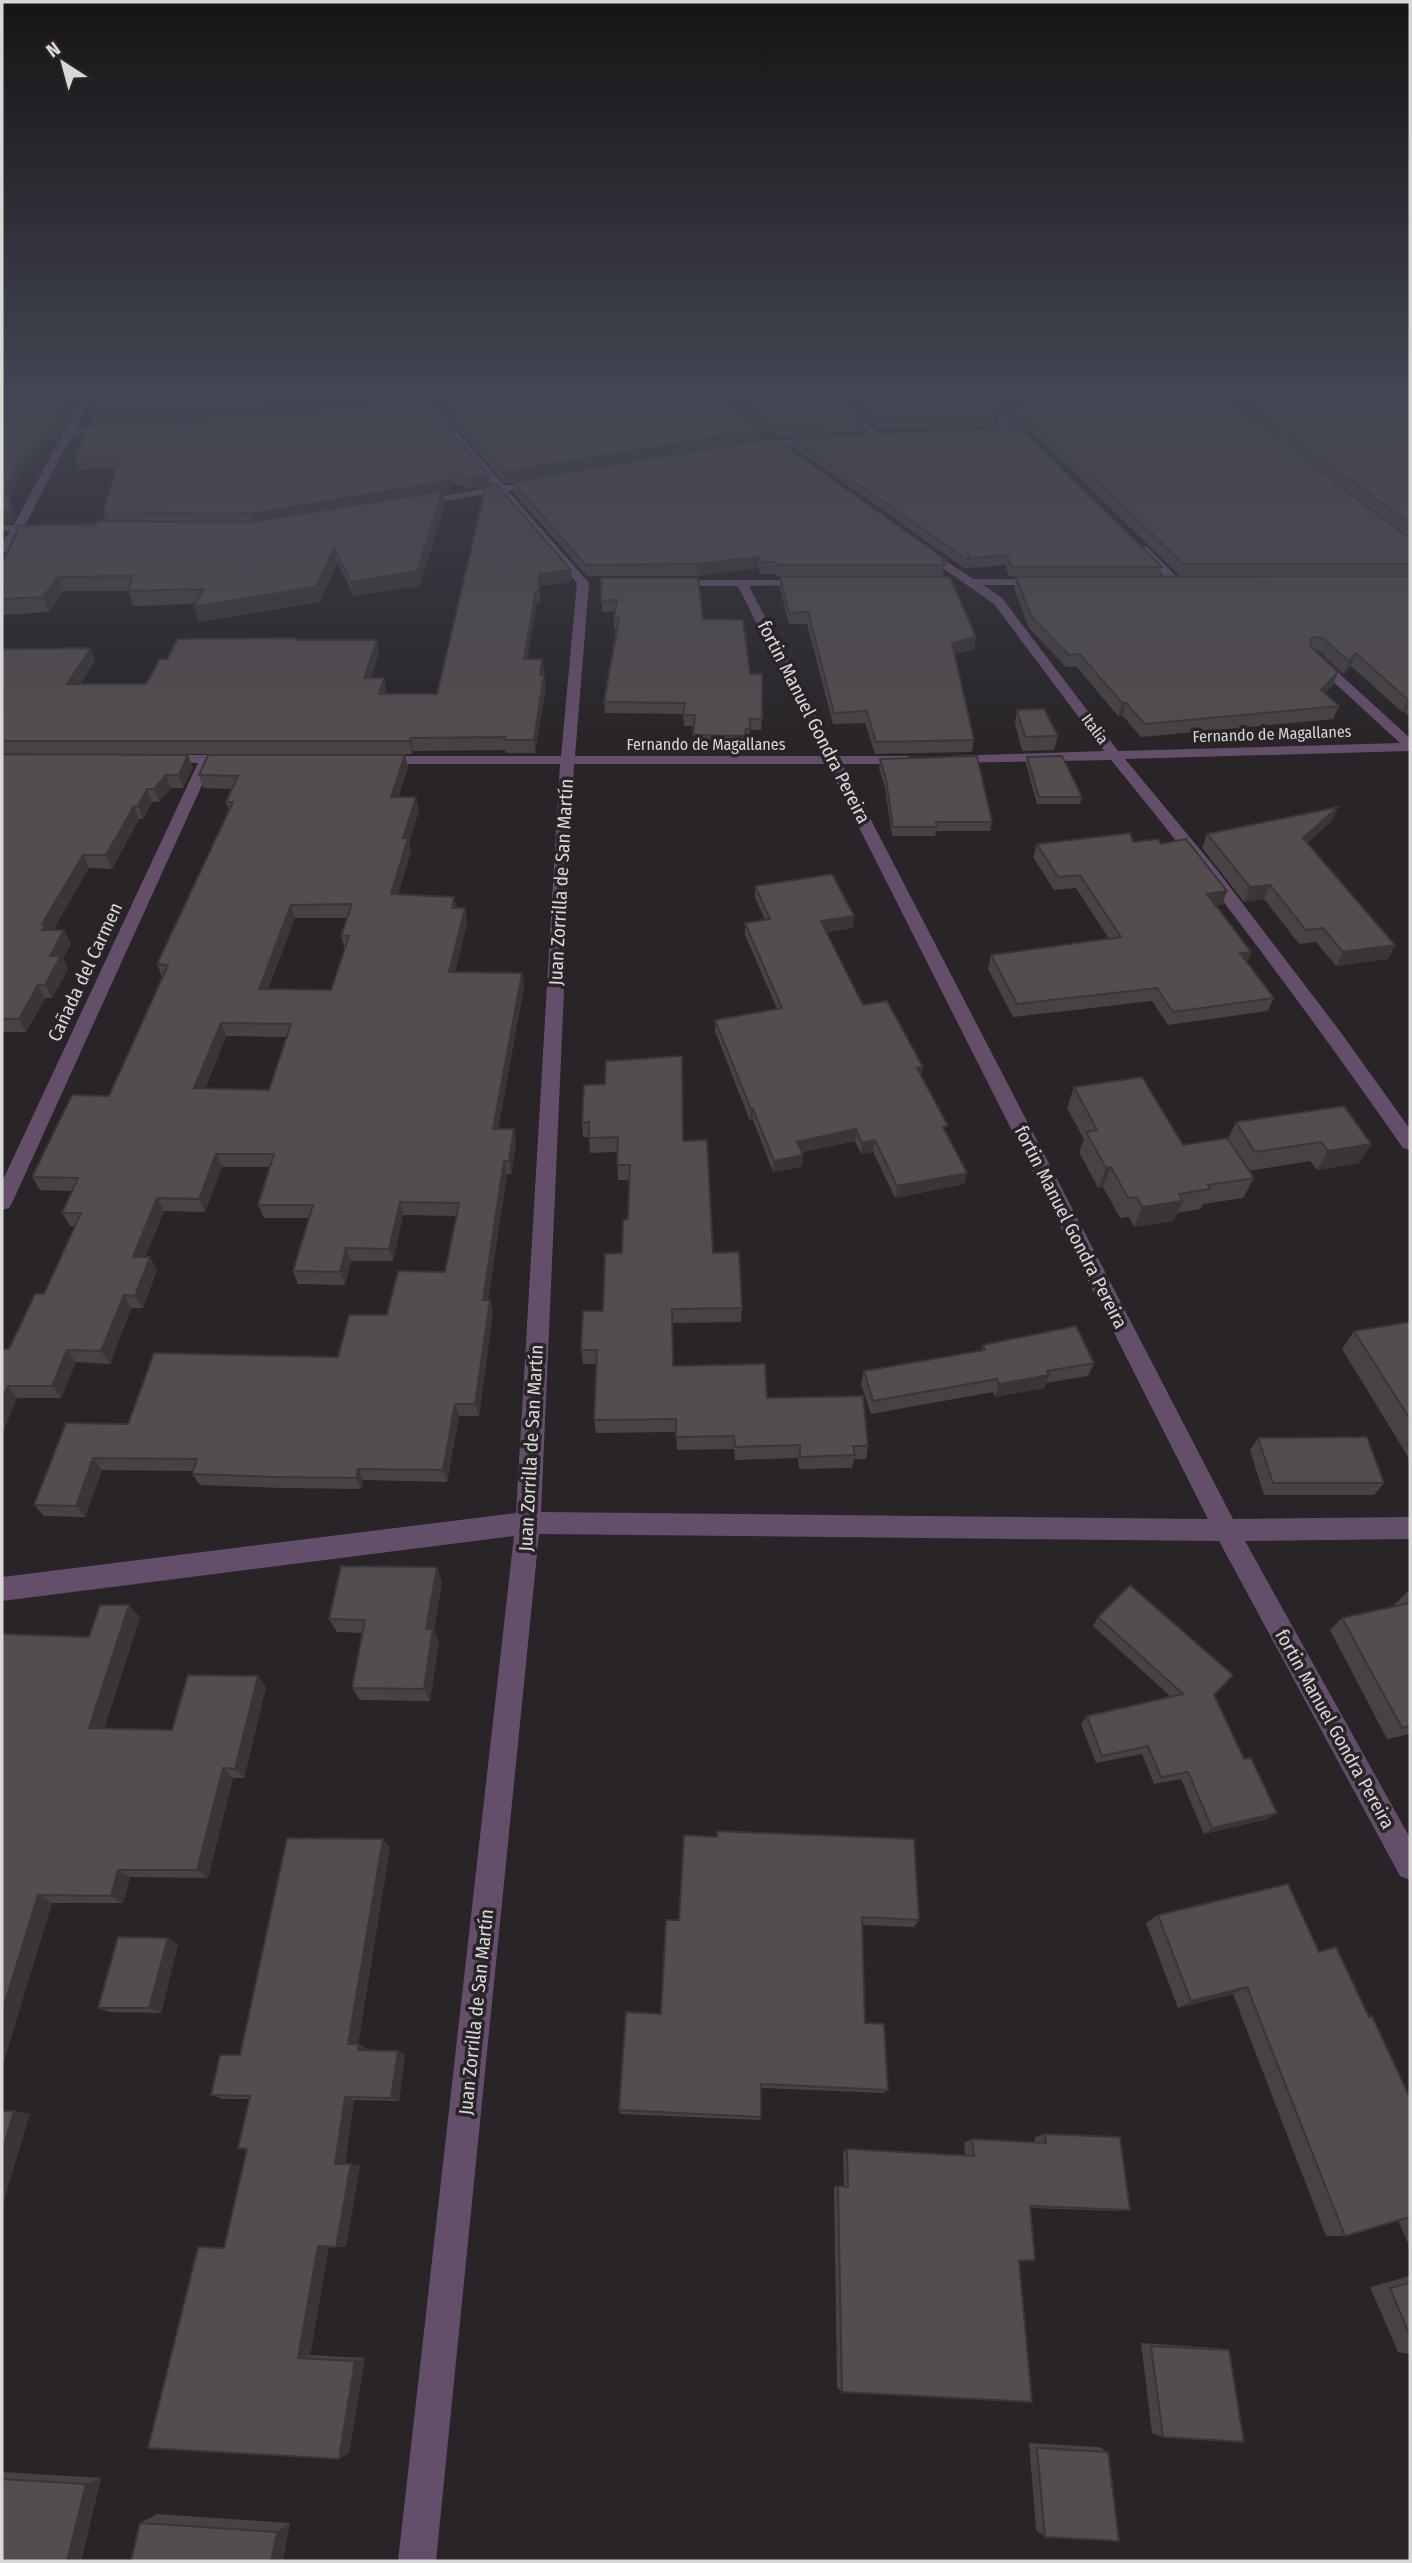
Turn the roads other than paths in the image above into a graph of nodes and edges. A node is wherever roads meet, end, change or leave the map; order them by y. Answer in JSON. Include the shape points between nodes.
{"nodes":[{"id":1,"x":27,"y":512,"type":"edge"},
{"id":2,"x":522,"y":512,"type":"edge"},
{"id":3,"x":2,"y":528,"type":"edge"},
{"id":4,"x":18,"y":528,"type":"junction"},
{"id":5,"x":55,"y":528,"type":"edge"},
{"id":6,"x":1129,"y":536,"type":"edge"},
{"id":7,"x":915,"y":544,"type":"edge"},
{"id":8,"x":2,"y":550,"type":"edge"},
{"id":9,"x":822,"y":582,"type":"edge"},
{"id":10,"x":942,"y":582,"type":"edge"},
{"id":11,"x":969,"y":582,"type":"junction"},
{"id":12,"x":1052,"y":582,"type":"edge"},
{"id":13,"x":1163,"y":582,"type":"edge"},
{"id":14,"x":1176,"y":582,"type":"junction"},
{"id":15,"x":1190,"y":582,"type":"edge"},
{"id":16,"x":663,"y":583,"type":"edge"},
{"id":17,"x":742,"y":583,"type":"junction"},
{"id":18,"x":1312,"y":654,"type":"edge"},
{"id":19,"x":1410,"y":746,"type":"edge"},
{"id":20,"x":1115,"y":756,"type":"junction"},
{"id":21,"x":207,"y":759,"type":"junction"},
{"id":22,"x":249,"y":759,"type":"edge"},
{"id":23,"x":152,"y":760,"type":"edge"},
{"id":24,"x":359,"y":760,"type":"edge"},
{"id":25,"x":567,"y":762,"type":"junction"},
{"id":26,"x":835,"y":762,"type":"junction"},
{"id":27,"x":1410,"y":1143,"type":"edge"},
{"id":28,"x":2,"y":1203,"type":"edge"},
{"id":29,"x":528,"y":1523,"type":"junction"},
{"id":30,"x":1410,"y":1528,"type":"edge"},
{"id":31,"x":1226,"y":1530,"type":"junction"},
{"id":32,"x":2,"y":1589,"type":"edge"},
{"id":33,"x":1410,"y":1866,"type":"edge"},
{"id":34,"x":417,"y":2561,"type":"edge"}],
"edges":[{"from":1,"to":4,"type":"street"},
{"from":2,"to":25,"type":"street","name":"Juan Zorrilla de San Martín","via":[[590,583]]},
{"from":3,"to":4,"type":"street"},
{"from":4,"to":5,"type":"street"},
{"from":4,"to":8,"type":"street"},
{"from":6,"to":14,"type":"street"},
{"from":7,"to":11,"type":"street","name":"Italia"},
{"from":9,"to":17,"type":"street"},
{"from":10,"to":11,"type":"street"},
{"from":11,"to":12,"type":"street"},
{"from":11,"to":20,"type":"street","name":"Italia","via":[[998,601]]},
{"from":13,"to":14,"type":"street"},
{"from":14,"to":15,"type":"street"},
{"from":16,"to":17,"type":"street"},
{"from":17,"to":26,"type":"street","name":"fortin Manuel Gondra Pereira"},
{"from":18,"to":19,"type":"street"},
{"from":19,"to":20,"type":"street","name":"Fernando de Magallanes"},
{"from":20,"to":26,"type":"street","name":"Fernando de Magallanes"},
{"from":20,"to":27,"type":"street","name":"Italia","via":[[1220,884]]},
{"from":21,"to":22,"type":"street"},
{"from":21,"to":23,"type":"street"},
{"from":21,"to":28,"type":"street","name":"Cañada del Carmen"},
{"from":24,"to":25,"type":"street","name":"Fernando de Magallanes"},
{"from":25,"to":26,"type":"street","name":"Fernando de Magallanes"},
{"from":25,"to":29,"type":"street","name":"Juan Zorrilla de San Martín"},
{"from":26,"to":31,"type":"street","name":"fortin Manuel Gondra Pereira"},
{"from":29,"to":31,"type":"street"},
{"from":29,"to":32,"type":"street"},
{"from":29,"to":34,"type":"street","name":"Juan Zorrilla de San Martín"},
{"from":30,"to":31,"type":"street"},
{"from":31,"to":33,"type":"street","name":"fortin Manuel Gondra Pereira"}]}
